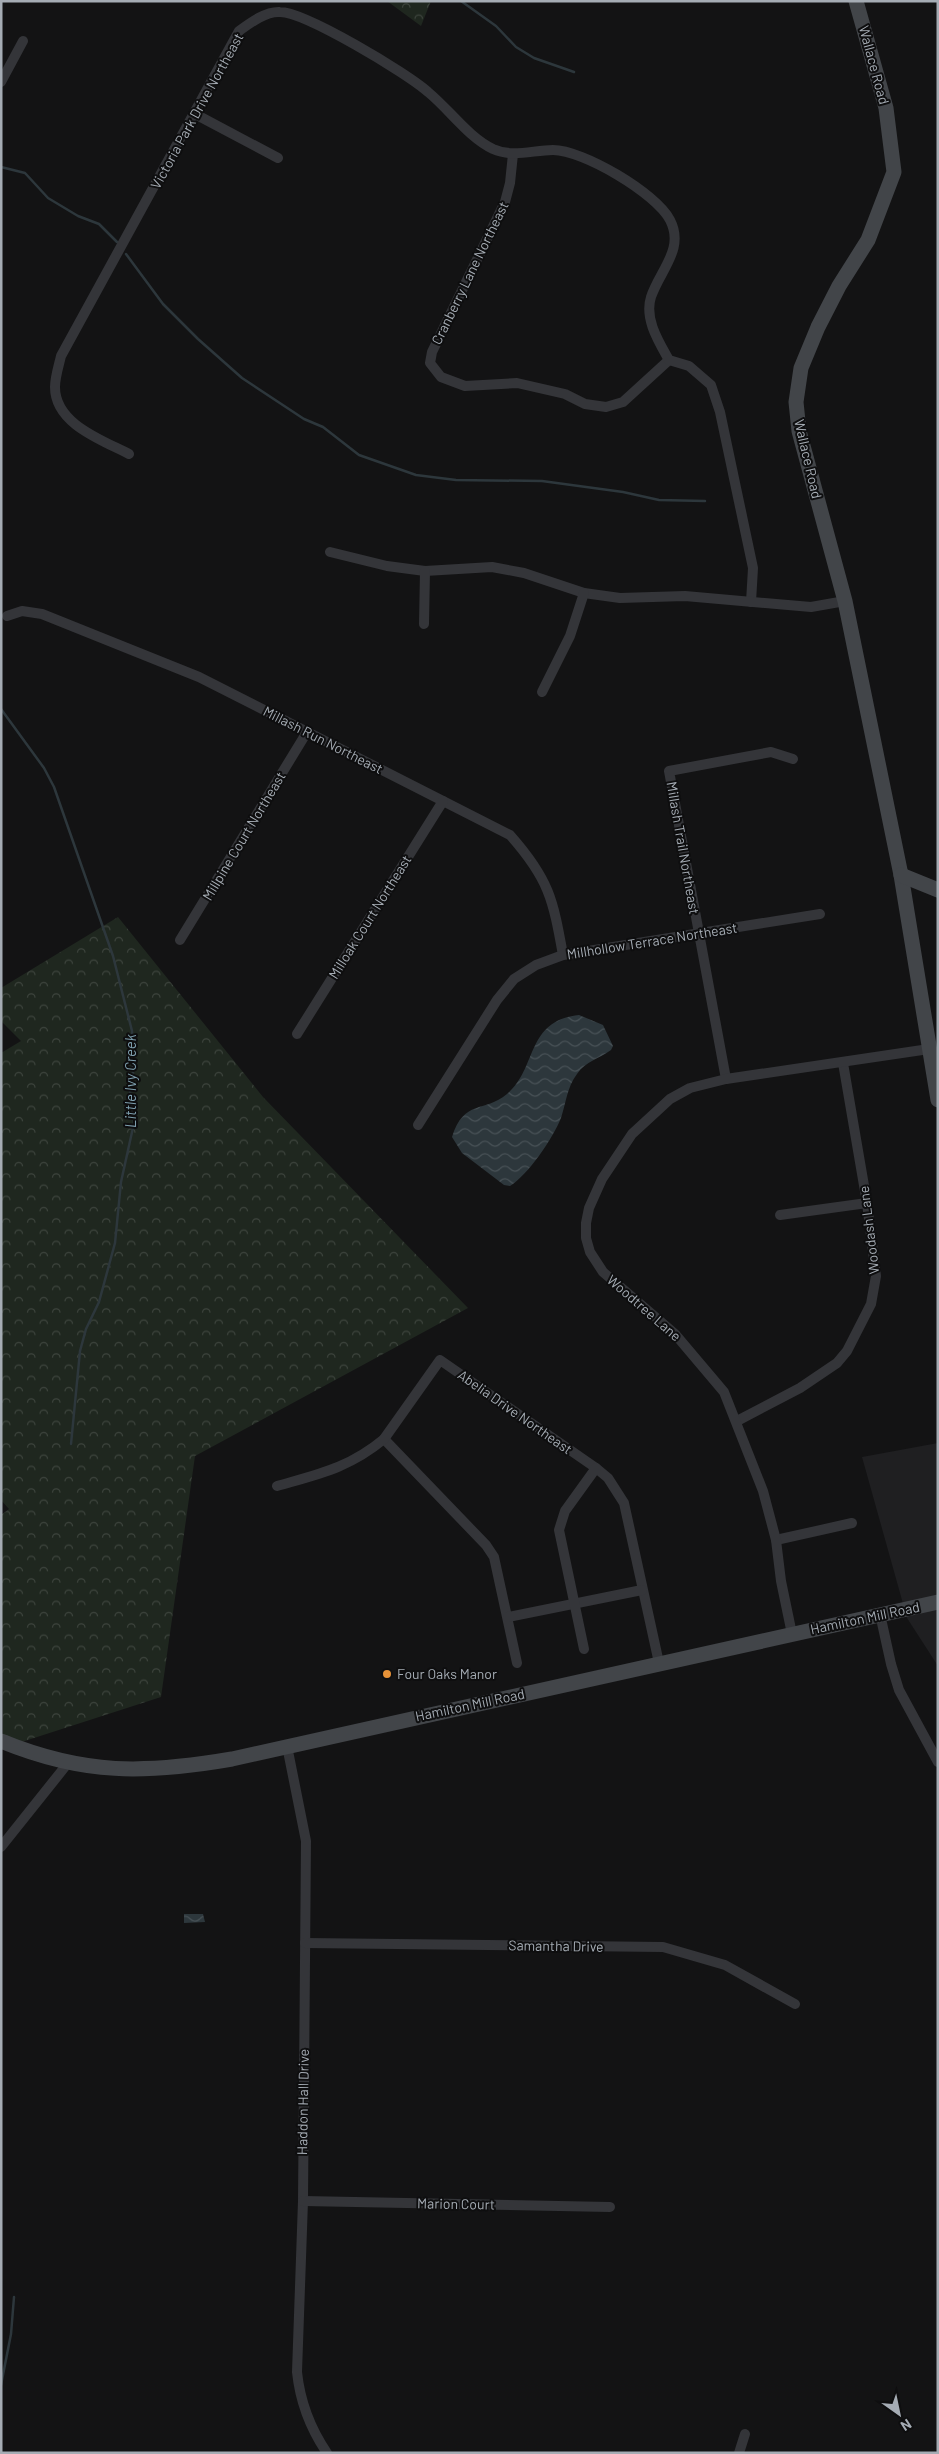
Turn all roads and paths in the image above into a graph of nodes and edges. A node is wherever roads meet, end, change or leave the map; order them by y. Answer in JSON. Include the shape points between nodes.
{"nodes":[{"id":1,"x":856,"y":1,"type":"edge"},
{"id":2,"x":23,"y":41,"type":"dead end"},
{"id":3,"x":1,"y":82,"type":"edge"},
{"id":4,"x":195,"y":114,"type":"junction"},
{"id":5,"x":513,"y":154,"type":"junction"},
{"id":6,"x":278,"y":158,"type":"dead end"},
{"id":7,"x":669,"y":360,"type":"junction"},
{"id":8,"x":129,"y":454,"type":"dead end"},
{"id":9,"x":330,"y":552,"type":"dead end"},
{"id":10,"x":425,"y":571,"type":"junction"},
{"id":11,"x":584,"y":593,"type":"junction"},
{"id":12,"x":844,"y":601,"type":"junction"},
{"id":13,"x":751,"y":602,"type":"junction"},
{"id":14,"x":8,"y":616,"type":"dead end"},
{"id":15,"x":424,"y":624,"type":"dead end"},
{"id":16,"x":542,"y":692,"type":"dead end"},
{"id":17,"x":307,"y":732,"type":"junction"},
{"id":18,"x":793,"y":759,"type":"dead end"},
{"id":19,"x":443,"y":801,"type":"junction"},
{"id":20,"x":901,"y":875,"type":"junction"},
{"id":21,"x":938,"y":890,"type":"edge"},
{"id":22,"x":820,"y":914,"type":"dead end"},
{"id":23,"x":699,"y":934,"type":"junction"},
{"id":24,"x":180,"y":940,"type":"dead end"},
{"id":25,"x":563,"y":955,"type":"junction"},
{"id":26,"x":297,"y":1034,"type":"dead end"},
{"id":27,"x":929,"y":1049,"type":"junction"},
{"id":28,"x":843,"y":1063,"type":"junction"},
{"id":29,"x":726,"y":1079,"type":"junction"},
{"id":30,"x":938,"y":1100,"type":"edge"},
{"id":31,"x":418,"y":1125,"type":"dead end"},
{"id":32,"x":867,"y":1203,"type":"junction"},
{"id":33,"x":780,"y":1215,"type":"dead end"},
{"id":34,"x":737,"y":1421,"type":"junction"},
{"id":35,"x":384,"y":1439,"type":"junction"},
{"id":36,"x":596,"y":1468,"type":"junction"},
{"id":37,"x":277,"y":1486,"type":"dead end"},
{"id":38,"x":852,"y":1523,"type":"dead end"},
{"id":39,"x":776,"y":1540,"type":"junction"},
{"id":40,"x":642,"y":1590,"type":"junction"},
{"id":41,"x":938,"y":1602,"type":"edge"},
{"id":42,"x":573,"y":1604,"type":"junction"},
{"id":43,"x":880,"y":1614,"type":"junction"},
{"id":44,"x":508,"y":1617,"type":"junction"},
{"id":45,"x":792,"y":1634,"type":"junction"},
{"id":46,"x":584,"y":1649,"type":"dead end"},
{"id":47,"x":517,"y":1663,"type":"dead end"},
{"id":48,"x":659,"y":1663,"type":"junction"},
{"id":49,"x":1,"y":1741,"type":"edge"},
{"id":50,"x":287,"y":1746,"type":"junction"},
{"id":51,"x":938,"y":1762,"type":"edge"},
{"id":52,"x":68,"y":1763,"type":"junction"},
{"id":53,"x":1,"y":1847,"type":"edge"},
{"id":54,"x":305,"y":1943,"type":"junction"},
{"id":55,"x":795,"y":2004,"type":"dead end"},
{"id":56,"x":302,"y":2201,"type":"junction"},
{"id":57,"x":610,"y":2207,"type":"dead end"},
{"id":58,"x":745,"y":2434,"type":"dead end"},
{"id":59,"x":327,"y":2453,"type":"edge"},
{"id":60,"x":740,"y":2453,"type":"edge"}],
"edges":[{"from":1,"to":12,"type":"street","name":"Wallace Road","via":[[886,108],[894,172],[868,240],[818,327],[801,368],[796,402],[799,431]]},
{"from":2,"to":3,"type":"street"},
{"from":4,"to":5,"type":"street","name":"Victoria Park Drive Northeast","via":[[239,30],[258,18],[279,11],[302,17],[401,72],[428,91],[476,137],[494,149]]},
{"from":4,"to":6,"type":"street"},
{"from":4,"to":8,"type":"street","name":"Victoria Park Drive Northeast","via":[[61,356],[55,387],[62,410],[80,428]]},
{"from":5,"to":7,"type":"street","name":"Victoria Park Drive Northeast","via":[[554,150],[574,153],[654,200],[670,220],[676,241],[651,298],[652,328]]},
{"from":5,"to":7,"type":"street","name":"Cranberry Lane Northeast","via":[[505,202],[432,352],[430,363],[441,378],[465,386],[517,383],[565,394],[585,404],[606,407],[623,402]]},
{"from":7,"to":13,"type":"street","via":[[689,366],[711,385],[720,412],[753,568]]},
{"from":9,"to":10,"type":"street","via":[[387,566]]},
{"from":10,"to":11,"type":"street","via":[[492,567],[524,573]]},
{"from":10,"to":15,"type":"street"},
{"from":11,"to":13,"type":"street","via":[[620,598],[685,596]]},
{"from":11,"to":16,"type":"street","via":[[570,636]]},
{"from":12,"to":13,"type":"street","via":[[811,607]]},
{"from":12,"to":20,"type":"street","name":"Wallace Road"},
{"from":14,"to":17,"type":"street","name":"Millash Run Northeast","via":[[22,612],[42,614],[199,677]]},
{"from":17,"to":19,"type":"street","name":"Millash Run Northeast"},
{"from":17,"to":24,"type":"street","name":"Millpine Court Northeast"},
{"from":18,"to":23,"type":"street","name":"Millash Trail Northeast","via":[[771,752],[669,771]]},
{"from":19,"to":25,"type":"street","name":"Millash Run Northeast","via":[[510,836],[531,859],[545,882],[554,908]]},
{"from":19,"to":26,"type":"street","name":"Milloak Court Northeast"},
{"from":20,"to":21,"type":"street"},
{"from":20,"to":27,"type":"street","name":"Wallace Road"},
{"from":22,"to":23,"type":"street","name":"Millhollow Terrace Northeast"},
{"from":23,"to":25,"type":"street","name":"Millhollow Terrace Northeast"},
{"from":23,"to":29,"type":"street","name":"Millash Trail Northeast"},
{"from":25,"to":31,"type":"street","name":"Millhollow Terrace Northeast","via":[[536,965],[514,980],[497,1000]]},
{"from":27,"to":28,"type":"street","name":"Woodtree Lane"},
{"from":27,"to":30,"type":"street","name":"Wallace Road"},
{"from":28,"to":29,"type":"street","name":"Woodtree Lane"},
{"from":28,"to":32,"type":"street","name":"Woodash Lane"},
{"from":29,"to":34,"type":"street","name":"Woodtree Lane","via":[[690,1088],[670,1098],[632,1134],[602,1179],[589,1208],[586,1231],[590,1252],[603,1272],[692,1352],[724,1392]]},
{"from":32,"to":33,"type":"street"},
{"from":32,"to":34,"type":"street","name":"Woodash Lane","via":[[876,1276],[871,1304],[848,1351],[824,1374]]},
{"from":34,"to":39,"type":"street","name":"Woodtree Lane","via":[[763,1491]]},
{"from":35,"to":36,"type":"street","name":"Abelia Drive Northeast","via":[[440,1360]]},
{"from":35,"to":37,"type":"street","name":"Abelia Drive Northeast","via":[[345,1466]]},
{"from":35,"to":44,"type":"street","via":[[494,1556]]},
{"from":36,"to":40,"type":"street","name":"Abelia Drive Northeast","via":[[608,1478],[624,1503]]},
{"from":36,"to":42,"type":"street","via":[[560,1520],[559,1530]]},
{"from":38,"to":39,"type":"street"},
{"from":39,"to":45,"type":"street","name":"Woodtree Lane"},
{"from":40,"to":42,"type":"street"},
{"from":40,"to":48,"type":"street","name":"Abelia Drive Northeast"},
{"from":41,"to":43,"type":"street","name":"Hamilton Mill Road"},
{"from":42,"to":44,"type":"street"},
{"from":42,"to":46,"type":"street"},
{"from":43,"to":45,"type":"street","name":"Hamilton Mill Road"},
{"from":43,"to":51,"type":"street","via":[[900,1690]]},
{"from":44,"to":47,"type":"street"},
{"from":45,"to":48,"type":"street","name":"Hamilton Mill Road"},
{"from":48,"to":50,"type":"street","name":"Hamilton Mill Road"},
{"from":49,"to":52,"type":"street","name":"Hamilton Mill Road"},
{"from":50,"to":52,"type":"street","name":"Hamilton Mill Road","via":[[178,1768],[125,1770]]},
{"from":50,"to":54,"type":"street","name":"Haddon Hall Drive","via":[[306,1841]]},
{"from":52,"to":53,"type":"street"},
{"from":54,"to":55,"type":"street","name":"Samantha Drive","via":[[663,1947],[725,1965]]},
{"from":54,"to":56,"type":"street","name":"Haddon Hall Drive"},
{"from":56,"to":57,"type":"street","name":"Marion Court"},
{"from":56,"to":59,"type":"street","name":"Haddon Hall Drive","via":[[297,2372],[300,2396]]},
{"from":58,"to":60,"type":"street"}]}
